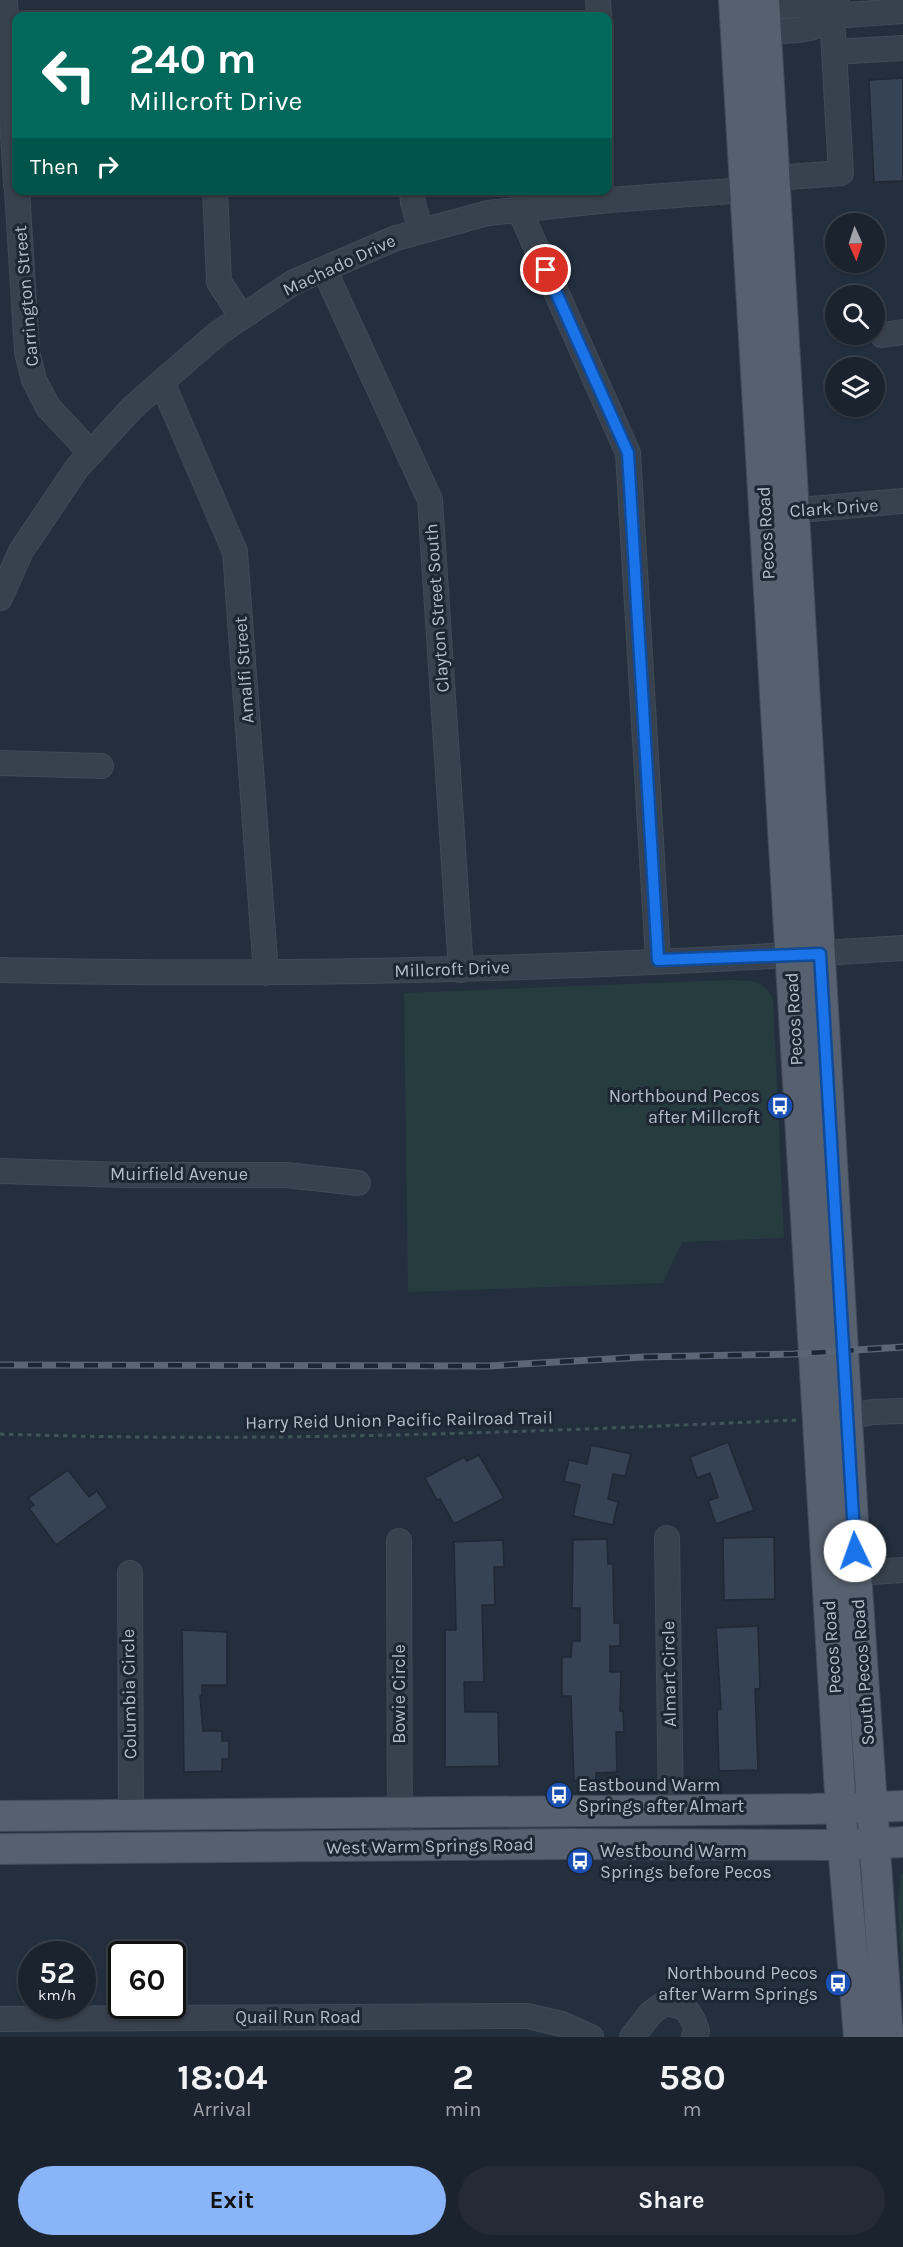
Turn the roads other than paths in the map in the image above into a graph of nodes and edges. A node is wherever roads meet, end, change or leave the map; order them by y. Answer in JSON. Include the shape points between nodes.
{"nodes":[{"id":1,"x":5,"y":0,"type":"edge"},
{"id":2,"x":734,"y":0,"type":"edge"},
{"id":3,"x":837,"y":5,"type":"edge"},
{"id":4,"x":903,"y":11,"type":"edge"},
{"id":5,"x":765,"y":13,"type":"edge"},
{"id":6,"x":903,"y":48,"type":"edge"},
{"id":7,"x":834,"y":52,"type":"junction"},
{"id":8,"x":12,"y":117,"type":"edge"},
{"id":9,"x":776,"y":178,"type":"junction"},
{"id":10,"x":612,"y":189,"type":"edge"},
{"id":11,"x":745,"y":190,"type":"junction"},
{"id":12,"x":17,"y":195,"type":"edge"},
{"id":13,"x":214,"y":195,"type":"edge"},
{"id":14,"x":412,"y":195,"type":"edge"},
{"id":15,"x":581,"y":195,"type":"edge"},
{"id":16,"x":519,"y":209,"type":"junction"},
{"id":17,"x":421,"y":231,"type":"junction"},
{"id":18,"x":324,"y":269,"type":"junction"},
{"id":19,"x":242,"y":317,"type":"junction"},
{"id":20,"x":162,"y":382,"type":"junction"},
{"id":21,"x":91,"y":453,"type":"junction"},
{"id":22,"x":903,"y":501,"type":"edge"},
{"id":23,"x":794,"y":511,"type":"junction"},
{"id":24,"x":764,"y":513,"type":"junction"},
{"id":25,"x":0,"y":598,"type":"edge"},
{"id":26,"x":0,"y":763,"type":"edge"},
{"id":27,"x":101,"y":766,"type":"dead end"},
{"id":28,"x":811,"y":803,"type":"joint"},
{"id":29,"x":903,"y":948,"type":"edge"},
{"id":30,"x":820,"y":954,"type":"junction"},
{"id":31,"x":790,"y":955,"type":"junction"},
{"id":32,"x":658,"y":960,"type":"junction"},
{"id":33,"x":0,"y":970,"type":"edge"},
{"id":34,"x":461,"y":970,"type":"junction"},
{"id":35,"x":266,"y":973,"type":"junction"},
{"id":36,"x":0,"y":1171,"type":"edge"},
{"id":37,"x":358,"y":1183,"type":"dead end"},
{"id":38,"x":903,"y":1411,"type":"edge"},
{"id":39,"x":848,"y":1417,"type":"junction"},
{"id":40,"x":667,"y":1538,"type":"dead end"},
{"id":41,"x":399,"y":1541,"type":"dead end"},
{"id":42,"x":903,"y":1570,"type":"edge"},
{"id":43,"x":130,"y":1573,"type":"dead end"},
{"id":44,"x":856,"y":1573,"type":"junction"},
{"id":45,"x":903,"y":1806,"type":"edge"},
{"id":46,"x":857,"y":1808,"type":"junction"},
{"id":47,"x":670,"y":1811,"type":"junction"},
{"id":48,"x":400,"y":1812,"type":"junction"},
{"id":49,"x":0,"y":1816,"type":"edge"},
{"id":50,"x":131,"y":1816,"type":"junction"},
{"id":51,"x":903,"y":1842,"type":"edge"},
{"id":52,"x":859,"y":1844,"type":"junction"},
{"id":53,"x":400,"y":1846,"type":"junction"},
{"id":54,"x":0,"y":1849,"type":"edge"},
{"id":55,"x":0,"y":2019,"type":"edge"},
{"id":56,"x":95,"y":2028,"type":"edge"},
{"id":57,"x":591,"y":2037,"type":"edge"},
{"id":58,"x":632,"y":2037,"type":"edge"},
{"id":59,"x":694,"y":2037,"type":"edge"},
{"id":60,"x":859,"y":2037,"type":"edge"},
{"id":61,"x":888,"y":2037,"type":"edge"}],
"edges":[{"from":1,"to":8,"type":"street"},
{"from":2,"to":11,"type":"main road","name":"Pecos Road"},
{"from":3,"to":4,"type":"street"},
{"from":3,"to":5,"type":"street","via":[[815,28]]},
{"from":3,"to":7,"type":"street"},
{"from":5,"to":9,"type":"main road","name":"Pecos Road"},
{"from":6,"to":7,"type":"street"},
{"from":7,"to":9,"type":"street","name":"Machado Drive","via":[[841,173]]},
{"from":9,"to":11,"type":"street","name":"Machado Drive"},
{"from":9,"to":23,"type":"main road","name":"Pecos Road"},
{"from":10,"to":11,"type":"street","name":"Machado Drive"},
{"from":11,"to":24,"type":"main road","name":"Pecos Road"},
{"from":12,"to":21,"type":"street","name":"Carrington Street","via":[[27,352],[34,380],[48,407]]},
{"from":13,"to":19,"type":"street","via":[[219,282]]},
{"from":14,"to":17,"type":"street"},
{"from":15,"to":16,"type":"street","name":"Machado Drive"},
{"from":16,"to":17,"type":"street","name":"Machado Drive"},
{"from":16,"to":32,"type":"street","via":[[628,453]]},
{"from":17,"to":18,"type":"street","name":"Machado Drive"},
{"from":18,"to":19,"type":"street","name":"Machado Drive","via":[[294,282]]},
{"from":18,"to":34,"type":"street","name":"Clayton Street South","via":[[430,500]]},
{"from":19,"to":20,"type":"street","name":"Machado Drive"},
{"from":20,"to":21,"type":"street","name":"Machado Drive"},
{"from":20,"to":35,"type":"street","name":"Amalfi Street","via":[[235,552]]},
{"from":21,"to":25,"type":"street","name":"Machado Drive","via":[[21,551]]},
{"from":22,"to":23,"type":"street","name":"Clark Drive"},
{"from":23,"to":24,"type":"street","name":"Clark Drive"},
{"from":23,"to":28,"type":"main road","name":"Pecos Road"},
{"from":24,"to":31,"type":"main road","name":"Pecos Road"},
{"from":26,"to":27,"type":"street"},
{"from":28,"to":30,"type":"main road","name":"South Pecos Road"},
{"from":29,"to":30,"type":"street","name":"Millcroft Drive"},
{"from":30,"to":31,"type":"street","name":"Millcroft Drive"},
{"from":30,"to":39,"type":"main road","name":"South Pecos Road"},
{"from":31,"to":32,"type":"street","name":"Millcroft Drive"},
{"from":31,"to":46,"type":"main road","name":"Pecos Road"},
{"from":32,"to":34,"type":"street","name":"Millcroft Drive"},
{"from":33,"to":35,"type":"street","name":"Millcroft Drive"},
{"from":34,"to":35,"type":"street","name":"Millcroft Drive"},
{"from":36,"to":37,"type":"street","name":"Muirfield Avenue","via":[[286,1175]]},
{"from":38,"to":39,"type":"street"},
{"from":39,"to":44,"type":"main road","name":"South Pecos Road"},
{"from":40,"to":47,"type":"street","name":"Almart Circle"},
{"from":41,"to":48,"type":"street","name":"Bowie Circle"},
{"from":42,"to":44,"type":"street"},
{"from":43,"to":50,"type":"street","name":"Columbia Circle"},
{"from":44,"to":46,"type":"main road","name":"South Pecos Road"},
{"from":45,"to":46,"type":"main road","name":"West Warm Springs Road"},
{"from":46,"to":47,"type":"main road","name":"West Warm Springs Road"},
{"from":46,"to":52,"type":"main road","name":"South Pecos Road"},
{"from":47,"to":48,"type":"main road","name":"West Warm Springs Road"},
{"from":48,"to":50,"type":"main road","name":"West Warm Springs Road"},
{"from":48,"to":53,"type":"street","name":"Bowie Circle"},
{"from":49,"to":50,"type":"main road","name":"West Warm Springs Road"},
{"from":51,"to":52,"type":"main road","name":"West Warm Springs Road"},
{"from":52,"to":53,"type":"main road","name":"West Warm Springs Road"},
{"from":52,"to":60,"type":"main road"},
{"from":52,"to":61,"type":"main road","name":"South Pecos Road"},
{"from":53,"to":54,"type":"main road","name":"West Warm Springs Road"},
{"from":55,"to":56,"type":"street","name":"Quail Run Road"},
{"from":56,"to":57,"type":"street","name":"Quail Run Road","via":[[526,2016],[562,2024]]},
{"from":58,"to":59,"type":"street","via":[[651,2013],[665,2003],[679,2005],[691,2013],[697,2031]]}]}
